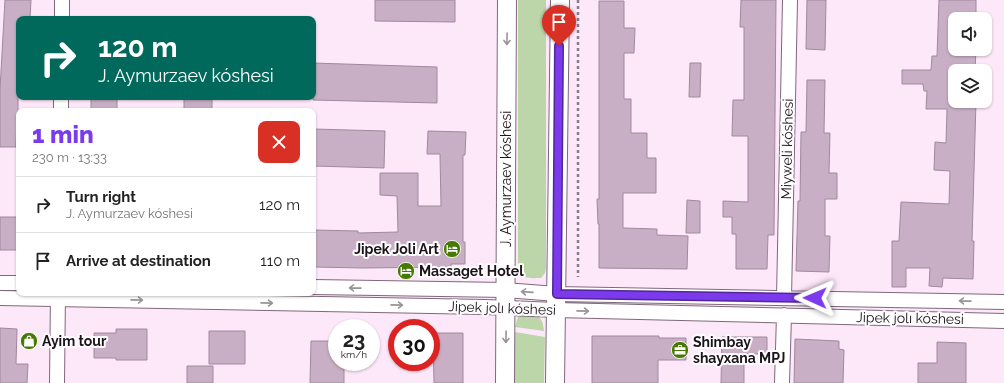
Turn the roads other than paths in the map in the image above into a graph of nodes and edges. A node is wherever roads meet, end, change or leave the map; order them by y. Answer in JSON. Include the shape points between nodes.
{"nodes":[{"id":1,"x":62,"y":0,"type":"edge"},
{"id":2,"x":507,"y":0,"type":"edge"},
{"id":3,"x":560,"y":0,"type":"edge"},
{"id":4,"x":790,"y":0,"type":"edge"},
{"id":5,"x":62,"y":16,"type":"edge"},
{"id":6,"x":0,"y":283,"type":"edge"},
{"id":7,"x":16,"y":283,"type":"edge"},
{"id":8,"x":316,"y":287,"type":"edge"},
{"id":9,"x":58,"y":296,"type":"edge"},
{"id":10,"x":0,"y":298,"type":"edge"},
{"id":11,"x":784,"y":298,"type":"junction"},
{"id":12,"x":506,"y":299,"type":"junction"},
{"id":13,"x":556,"y":302,"type":"junction"},
{"id":14,"x":1004,"y":302,"type":"edge"},
{"id":15,"x":784,"y":315,"type":"junction"},
{"id":16,"x":1004,"y":321,"type":"edge"},
{"id":17,"x":57,"y":383,"type":"edge"},
{"id":18,"x":505,"y":383,"type":"edge"},
{"id":19,"x":555,"y":383,"type":"edge"},
{"id":20,"x":782,"y":383,"type":"edge"}],
"edges":[{"from":1,"to":5,"type":"street"},
{"from":2,"to":12,"type":"street","name":"J. Aymurzaev kóshesi","one_way":true},
{"from":3,"to":13,"type":"street"},
{"from":4,"to":11,"type":"street","name":"Miyweli kóshesi"},
{"from":6,"to":7,"type":"street"},
{"from":12,"to":8,"type":"street","name":"Jipek jolı kóshesi","one_way":true},
{"from":9,"to":10,"type":"street","name":"Jipek jolı kóshesi"},
{"from":9,"to":12,"type":"street","name":"Jipek jolı kóshesi","one_way":true},
{"from":9,"to":17,"type":"street"},
{"from":11,"to":13,"type":"street","name":"Jipek jolı kóshesi"},
{"from":14,"to":11,"type":"street","name":"Jipek jolı kóshesi","one_way":true},
{"from":12,"to":13,"type":"street","name":"Jipek jolı kóshesi"},
{"from":12,"to":18,"type":"street","name":"J. Aymurzaev kóshesi","one_way":true},
{"from":13,"to":15,"type":"street","name":"Jipek jolı kóshesi","one_way":true},
{"from":13,"to":19,"type":"street"},
{"from":15,"to":16,"type":"street","name":"Jipek jolı kóshesi"},
{"from":15,"to":20,"type":"street"}]}
